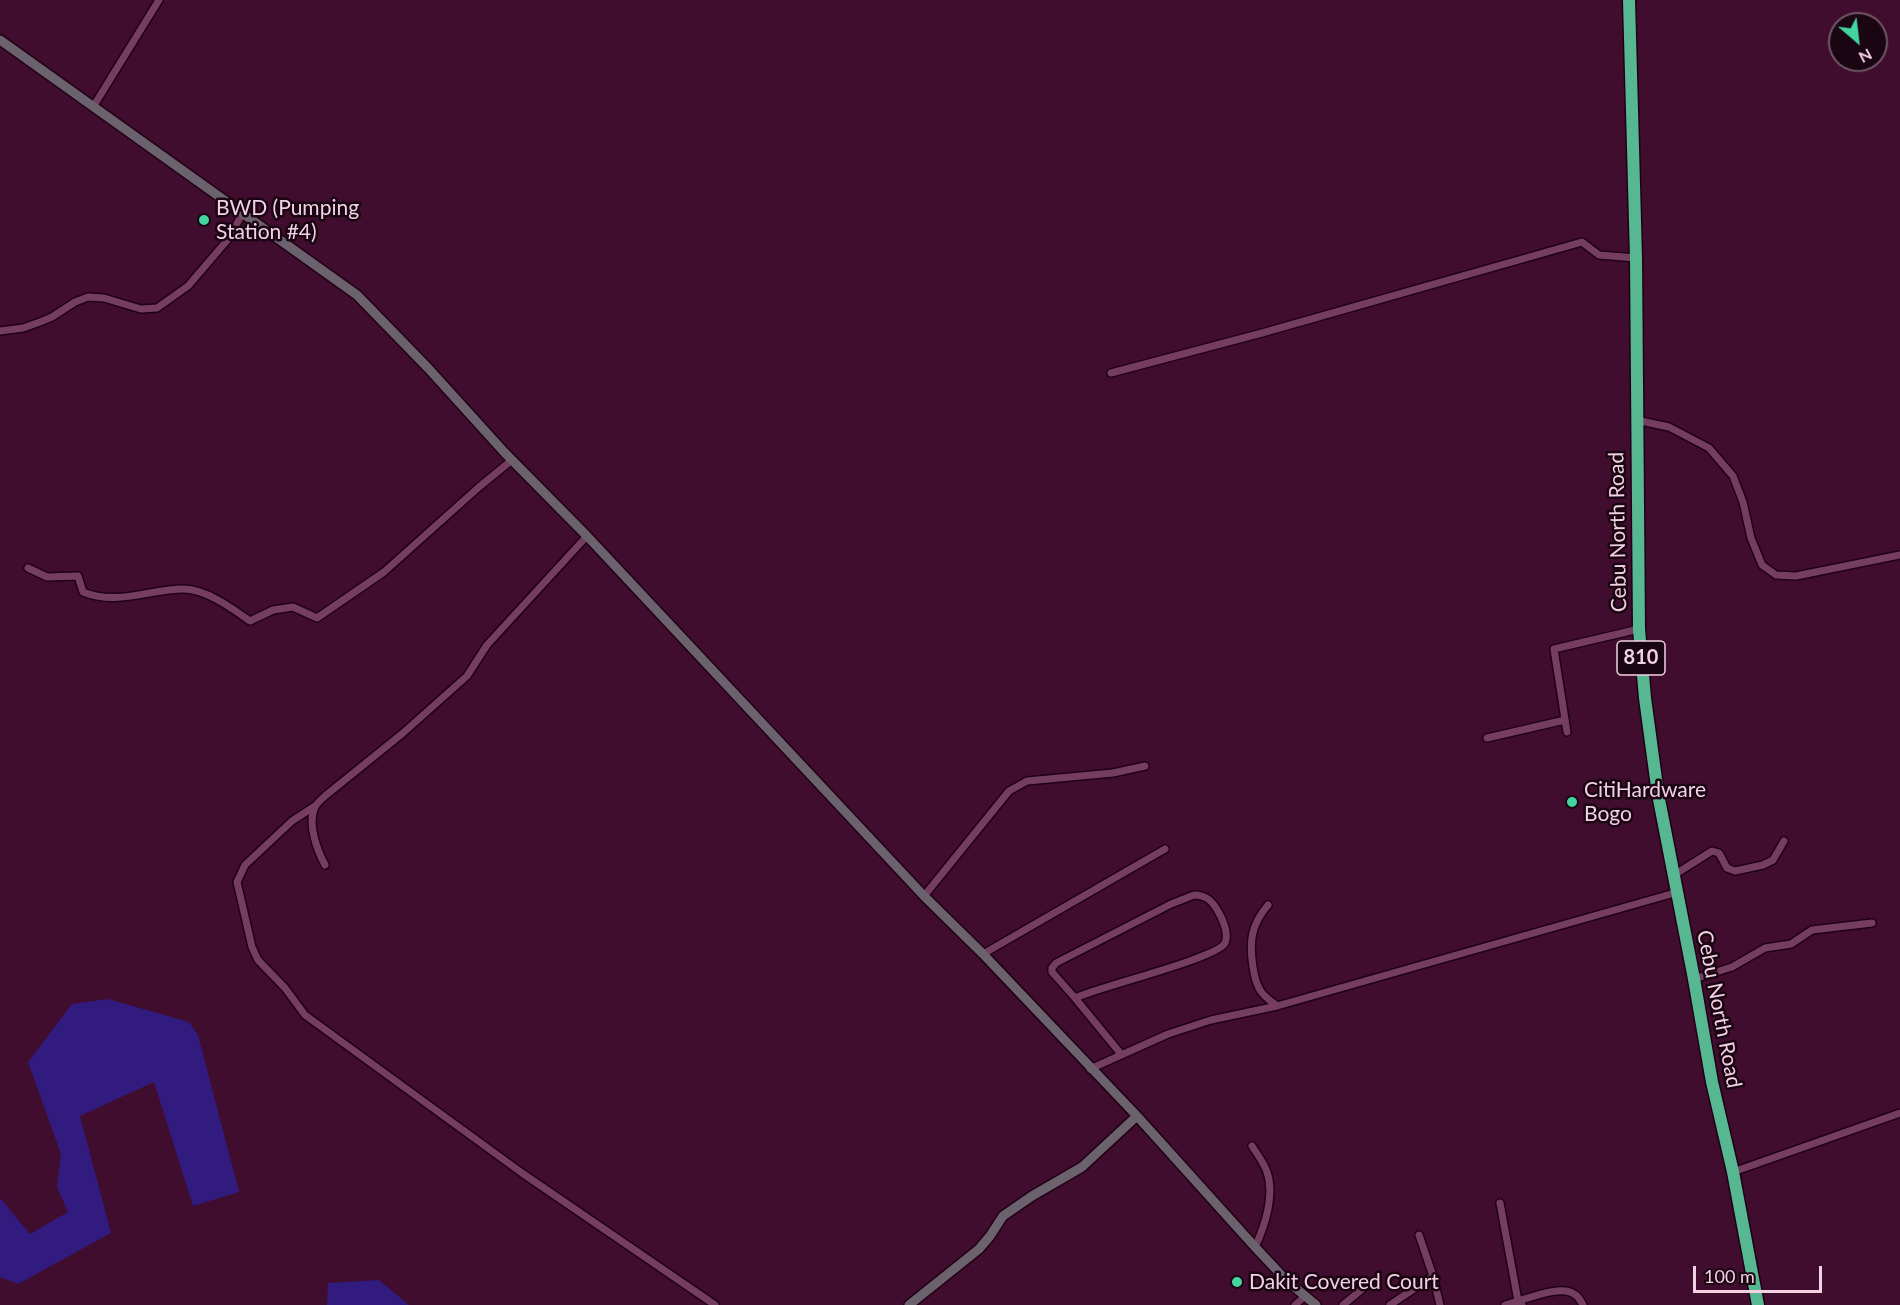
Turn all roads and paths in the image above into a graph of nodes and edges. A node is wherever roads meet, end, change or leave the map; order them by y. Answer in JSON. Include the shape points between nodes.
{"nodes":[{"id":1,"x":159,"y":0,"type":"edge"},
{"id":2,"x":1629,"y":0,"type":"edge"},
{"id":3,"x":0,"y":40,"type":"edge"},
{"id":4,"x":93,"y":107,"type":"junction"},
{"id":5,"x":242,"y":214,"type":"junction"},
{"id":6,"x":1636,"y":258,"type":"junction"},
{"id":7,"x":0,"y":331,"type":"edge"},
{"id":8,"x":1111,"y":373,"type":"dead end"},
{"id":9,"x":1636,"y":420,"type":"junction"},
{"id":10,"x":512,"y":460,"type":"junction"},
{"id":11,"x":586,"y":536,"type":"junction"},
{"id":12,"x":1900,"y":555,"type":"edge"},
{"id":13,"x":28,"y":568,"type":"dead end"},
{"id":14,"x":1639,"y":630,"type":"junction"},
{"id":15,"x":1565,"y":720,"type":"junction"},
{"id":16,"x":1567,"y":732,"type":"dead end"},
{"id":17,"x":1487,"y":738,"type":"dead end"},
{"id":18,"x":1145,"y":766,"type":"dead end"},
{"id":19,"x":315,"y":806,"type":"junction"},
{"id":20,"x":1784,"y":841,"type":"dead end"},
{"id":21,"x":1165,"y":849,"type":"dead end"},
{"id":22,"x":326,"y":865,"type":"dead end"},
{"id":23,"x":1674,"y":875,"type":"junction"},
{"id":24,"x":1678,"y":892,"type":"junction"},
{"id":25,"x":924,"y":896,"type":"junction"},
{"id":26,"x":1268,"y":905,"type":"dead end"},
{"id":27,"x":1872,"y":922,"type":"dead end"},
{"id":28,"x":983,"y":954,"type":"junction"},
{"id":29,"x":1695,"y":979,"type":"junction"},
{"id":30,"x":1075,"y":998,"type":"junction"},
{"id":31,"x":1277,"y":1006,"type":"junction"},
{"id":32,"x":1121,"y":1054,"type":"junction"},
{"id":33,"x":1090,"y":1069,"type":"junction"},
{"id":34,"x":1900,"y":1113,"type":"edge"},
{"id":35,"x":1137,"y":1116,"type":"junction"},
{"id":36,"x":1252,"y":1146,"type":"dead end"},
{"id":37,"x":1733,"y":1172,"type":"junction"},
{"id":38,"x":1500,"y":1203,"type":"dead end"},
{"id":39,"x":1419,"y":1235,"type":"dead end"},
{"id":40,"x":1255,"y":1247,"type":"junction"},
{"id":41,"x":1433,"y":1276,"type":"junction"},
{"id":42,"x":1366,"y":1286,"type":"dead end"},
{"id":43,"x":1305,"y":1296,"type":"junction"},
{"id":44,"x":1520,"y":1303,"type":"edge"},
{"id":45,"x":715,"y":1305,"type":"edge"},
{"id":46,"x":909,"y":1305,"type":"edge"},
{"id":47,"x":1295,"y":1305,"type":"edge"},
{"id":48,"x":1316,"y":1305,"type":"edge"},
{"id":49,"x":1343,"y":1305,"type":"edge"},
{"id":50,"x":1390,"y":1305,"type":"edge"},
{"id":51,"x":1440,"y":1305,"type":"edge"},
{"id":52,"x":1505,"y":1305,"type":"edge"},
{"id":53,"x":1583,"y":1305,"type":"edge"},
{"id":54,"x":1758,"y":1305,"type":"edge"}],
"edges":[{"from":1,"to":4,"type":"street"},
{"from":2,"to":6,"type":"highway","name":"Cebu North Road","number":"810"},
{"from":3,"to":4,"type":"main road"},
{"from":4,"to":5,"type":"main road"},
{"from":5,"to":7,"type":"street","via":[[230,237],[188,286],[157,308],[141,309],[88,297],[24,328]]},
{"from":5,"to":10,"type":"main road","via":[[357,295]]},
{"from":6,"to":8,"type":"street","via":[[1599,255],[1582,242]]},
{"from":6,"to":9,"type":"highway","name":"Cebu North Road","number":"810"},
{"from":9,"to":12,"type":"street","via":[[1669,427],[1709,448],[1733,476],[1750,538],[1762,565],[1776,575],[1796,576]]},
{"from":9,"to":14,"type":"highway","name":"Cebu North Road","number":"810"},
{"from":10,"to":11,"type":"main road"},
{"from":10,"to":13,"type":"street","via":[[384,572],[316,618],[293,607],[273,610],[250,621],[222,601],[186,589],[97,598],[83,592],[78,576],[47,577]]},
{"from":11,"to":19,"type":"street","via":[[487,645],[467,676]]},
{"from":11,"to":25,"type":"main road"},
{"from":14,"to":15,"type":"street","via":[[1554,649]]},
{"from":14,"to":23,"type":"highway","name":"Cebu North Road","number":"810","via":[[1651,752]]},
{"from":15,"to":16,"type":"street"},
{"from":15,"to":17,"type":"street"},
{"from":18,"to":25,"type":"street","via":[[1017,785]]},
{"from":19,"to":22,"type":"street","via":[[312,822],[319,854]]},
{"from":19,"to":45,"type":"street","via":[[292,821],[244,865],[239,876],[239,894],[258,960],[305,1015],[522,1173]]},
{"from":20,"to":23,"type":"street","via":[[1773,860],[1763,865],[1735,871],[1726,868],[1719,853],[1712,851]]},
{"from":21,"to":28,"type":"street"},
{"from":23,"to":24,"type":"highway","name":"Cebu North Road","number":"810"},
{"from":24,"to":29,"type":"highway","name":"Cebu North Road","number":"810"},
{"from":24,"to":31,"type":"street"},
{"from":25,"to":28,"type":"main road"},
{"from":26,"to":31,"type":"street","via":[[1255,924],[1250,949],[1260,991]]},
{"from":27,"to":29,"type":"street","via":[[1812,930],[1791,944],[1765,948],[1732,967]]},
{"from":28,"to":33,"type":"main road"},
{"from":29,"to":37,"type":"highway","name":"Cebu North Road","number":"810","via":[[1712,1082]]},
{"from":30,"to":30,"type":"street","via":[[1220,950],[1226,937],[1216,908],[1203,895],[1194,895],[1056,963],[1052,972]]},
{"from":30,"to":32,"type":"street"},
{"from":31,"to":32,"type":"street","via":[[1211,1020]]},
{"from":32,"to":33,"type":"street"},
{"from":33,"to":35,"type":"main road"},
{"from":34,"to":37,"type":"street"},
{"from":35,"to":40,"type":"main road"},
{"from":35,"to":46,"type":"main road","via":[[1082,1167],[1003,1216],[979,1249]]},
{"from":36,"to":40,"type":"street","via":[[1267,1172],[1270,1191],[1263,1231]]},
{"from":37,"to":54,"type":"highway","name":"Cebu North Road","number":"810"},
{"from":38,"to":44,"type":"street"},
{"from":39,"to":41,"type":"street"},
{"from":40,"to":43,"type":"main road"},
{"from":41,"to":50,"type":"street"},
{"from":41,"to":51,"type":"street"},
{"from":42,"to":49,"type":"street"},
{"from":43,"to":47,"type":"street"},
{"from":43,"to":48,"type":"main road"},
{"from":44,"to":52,"type":"street"},
{"from":44,"to":53,"type":"street","via":[[1556,1291],[1576,1294]]}]}
